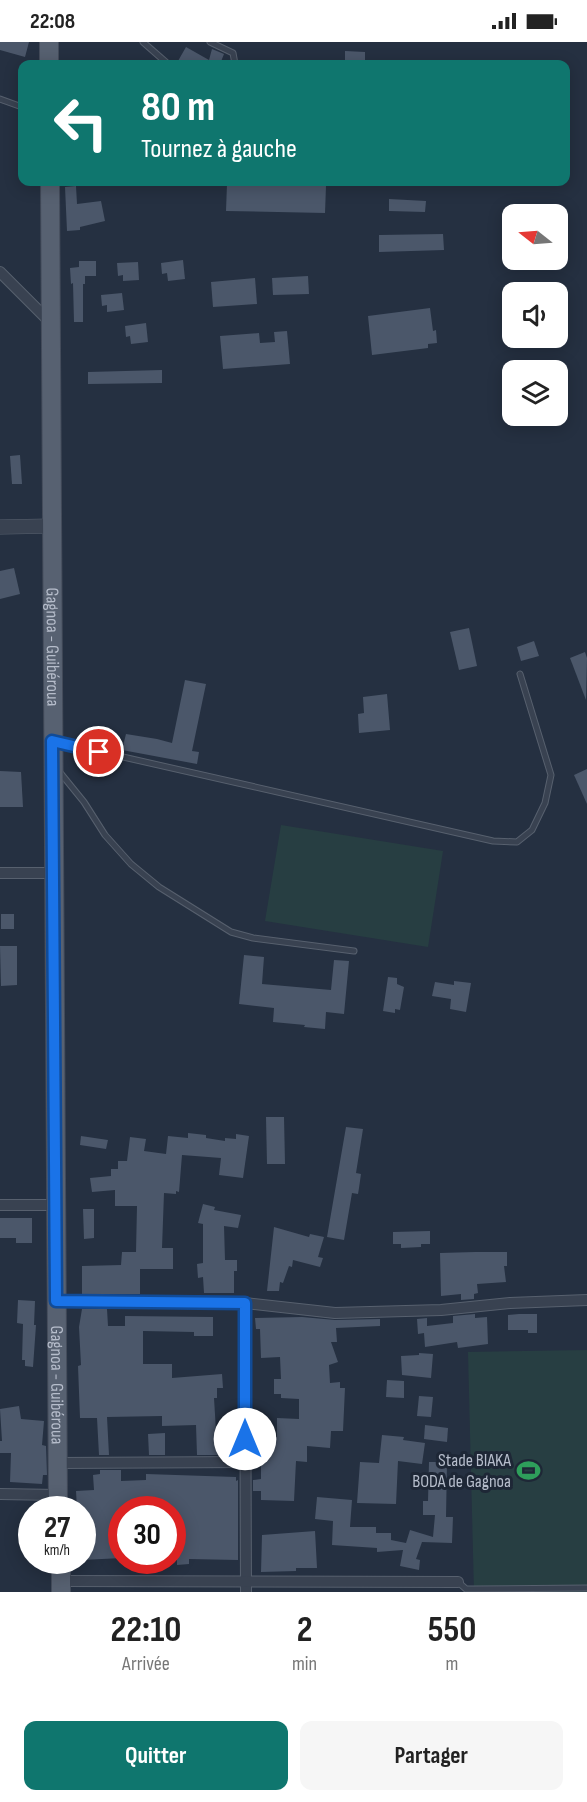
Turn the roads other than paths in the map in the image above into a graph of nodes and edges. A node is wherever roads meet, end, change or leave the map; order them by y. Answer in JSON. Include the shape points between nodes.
{"nodes":[{"id":1,"x":49,"y":42,"type":"edge"},
{"id":2,"x":143,"y":42,"type":"edge"},
{"id":3,"x":210,"y":42,"type":"edge"},
{"id":4,"x":49,"y":60,"type":"edge"},
{"id":5,"x":163,"y":60,"type":"edge"},
{"id":6,"x":234,"y":60,"type":"edge"},
{"id":7,"x":0,"y":99,"type":"edge"},
{"id":8,"x":18,"y":106,"type":"edge"},
{"id":9,"x":50,"y":186,"type":"edge"},
{"id":10,"x":0,"y":272,"type":"edge"},
{"id":11,"x":50,"y":322,"type":"junction"},
{"id":12,"x":53,"y":526,"type":"junction"},
{"id":13,"x":0,"y":527,"type":"edge"},
{"id":14,"x":520,"y":674,"type":"dead end"},
{"id":15,"x":52,"y":741,"type":"junction"},
{"id":16,"x":53,"y":763,"type":"junction"},
{"id":17,"x":0,"y":873,"type":"edge"},
{"id":18,"x":53,"y":873,"type":"junction"},
{"id":19,"x":354,"y":951,"type":"dead end"},
{"id":20,"x":0,"y":1205,"type":"edge"},
{"id":21,"x":56,"y":1205,"type":"junction"},
{"id":22,"x":587,"y":1300,"type":"edge"},
{"id":23,"x":56,"y":1301,"type":"junction"},
{"id":24,"x":245,"y":1303,"type":"junction"},
{"id":25,"x":246,"y":1462,"type":"junction"},
{"id":26,"x":59,"y":1463,"type":"junction"},
{"id":27,"x":0,"y":1494,"type":"edge"},
{"id":28,"x":18,"y":1496,"type":"edge"},
{"id":29,"x":58,"y":1496,"type":"edge"},
{"id":30,"x":246,"y":1580,"type":"junction"},
{"id":31,"x":144,"y":1586,"type":"edge"},
{"id":32,"x":62,"y":1587,"type":"edge"},
{"id":33,"x":462,"y":1587,"type":"edge"},
{"id":34,"x":587,"y":1588,"type":"edge"},
{"id":35,"x":246,"y":1592,"type":"edge"}],
"edges":[{"from":1,"to":4,"type":"main road"},
{"from":2,"to":5,"type":"lane"},
{"from":3,"to":6,"type":"lane","via":[[233,53]]},
{"from":7,"to":8,"type":"lane"},
{"from":9,"to":11,"type":"main road","name":"Gagnoa - Guibéroua"},
{"from":10,"to":11,"type":"street"},
{"from":11,"to":12,"type":"main road","name":"Gagnoa - Guibéroua"},
{"from":12,"to":13,"type":"street"},
{"from":12,"to":15,"type":"main road","name":"Gagnoa - Guibéroua"},
{"from":14,"to":15,"type":"lane","via":[[551,776],[545,803],[532,830],[517,842],[493,841]]},
{"from":15,"to":16,"type":"main road","name":"Gagnoa - Guibéroua"},
{"from":16,"to":18,"type":"main road","name":"Gagnoa - Guibéroua"},
{"from":16,"to":19,"type":"lane","via":[[105,835],[132,864],[159,887],[231,932]]},
{"from":17,"to":18,"type":"street"},
{"from":18,"to":21,"type":"main road","name":"Gagnoa - Guibéroua"},
{"from":20,"to":21,"type":"street"},
{"from":21,"to":23,"type":"main road","name":"Gagnoa - Guibéroua"},
{"from":22,"to":24,"type":"street","via":[[336,1313]]},
{"from":23,"to":24,"type":"street"},
{"from":23,"to":26,"type":"main road","name":"Gagnoa - Guibéroua"},
{"from":24,"to":25,"type":"street"},
{"from":25,"to":26,"type":"street"},
{"from":25,"to":30,"type":"street"},
{"from":26,"to":29,"type":"main road","name":"Gagnoa - Guibéroua"},
{"from":27,"to":28,"type":"street"},
{"from":30,"to":31,"type":"street"},
{"from":30,"to":33,"type":"street"},
{"from":30,"to":35,"type":"street"},
{"from":31,"to":32,"type":"street"},
{"from":33,"to":34,"type":"lane"}]}
